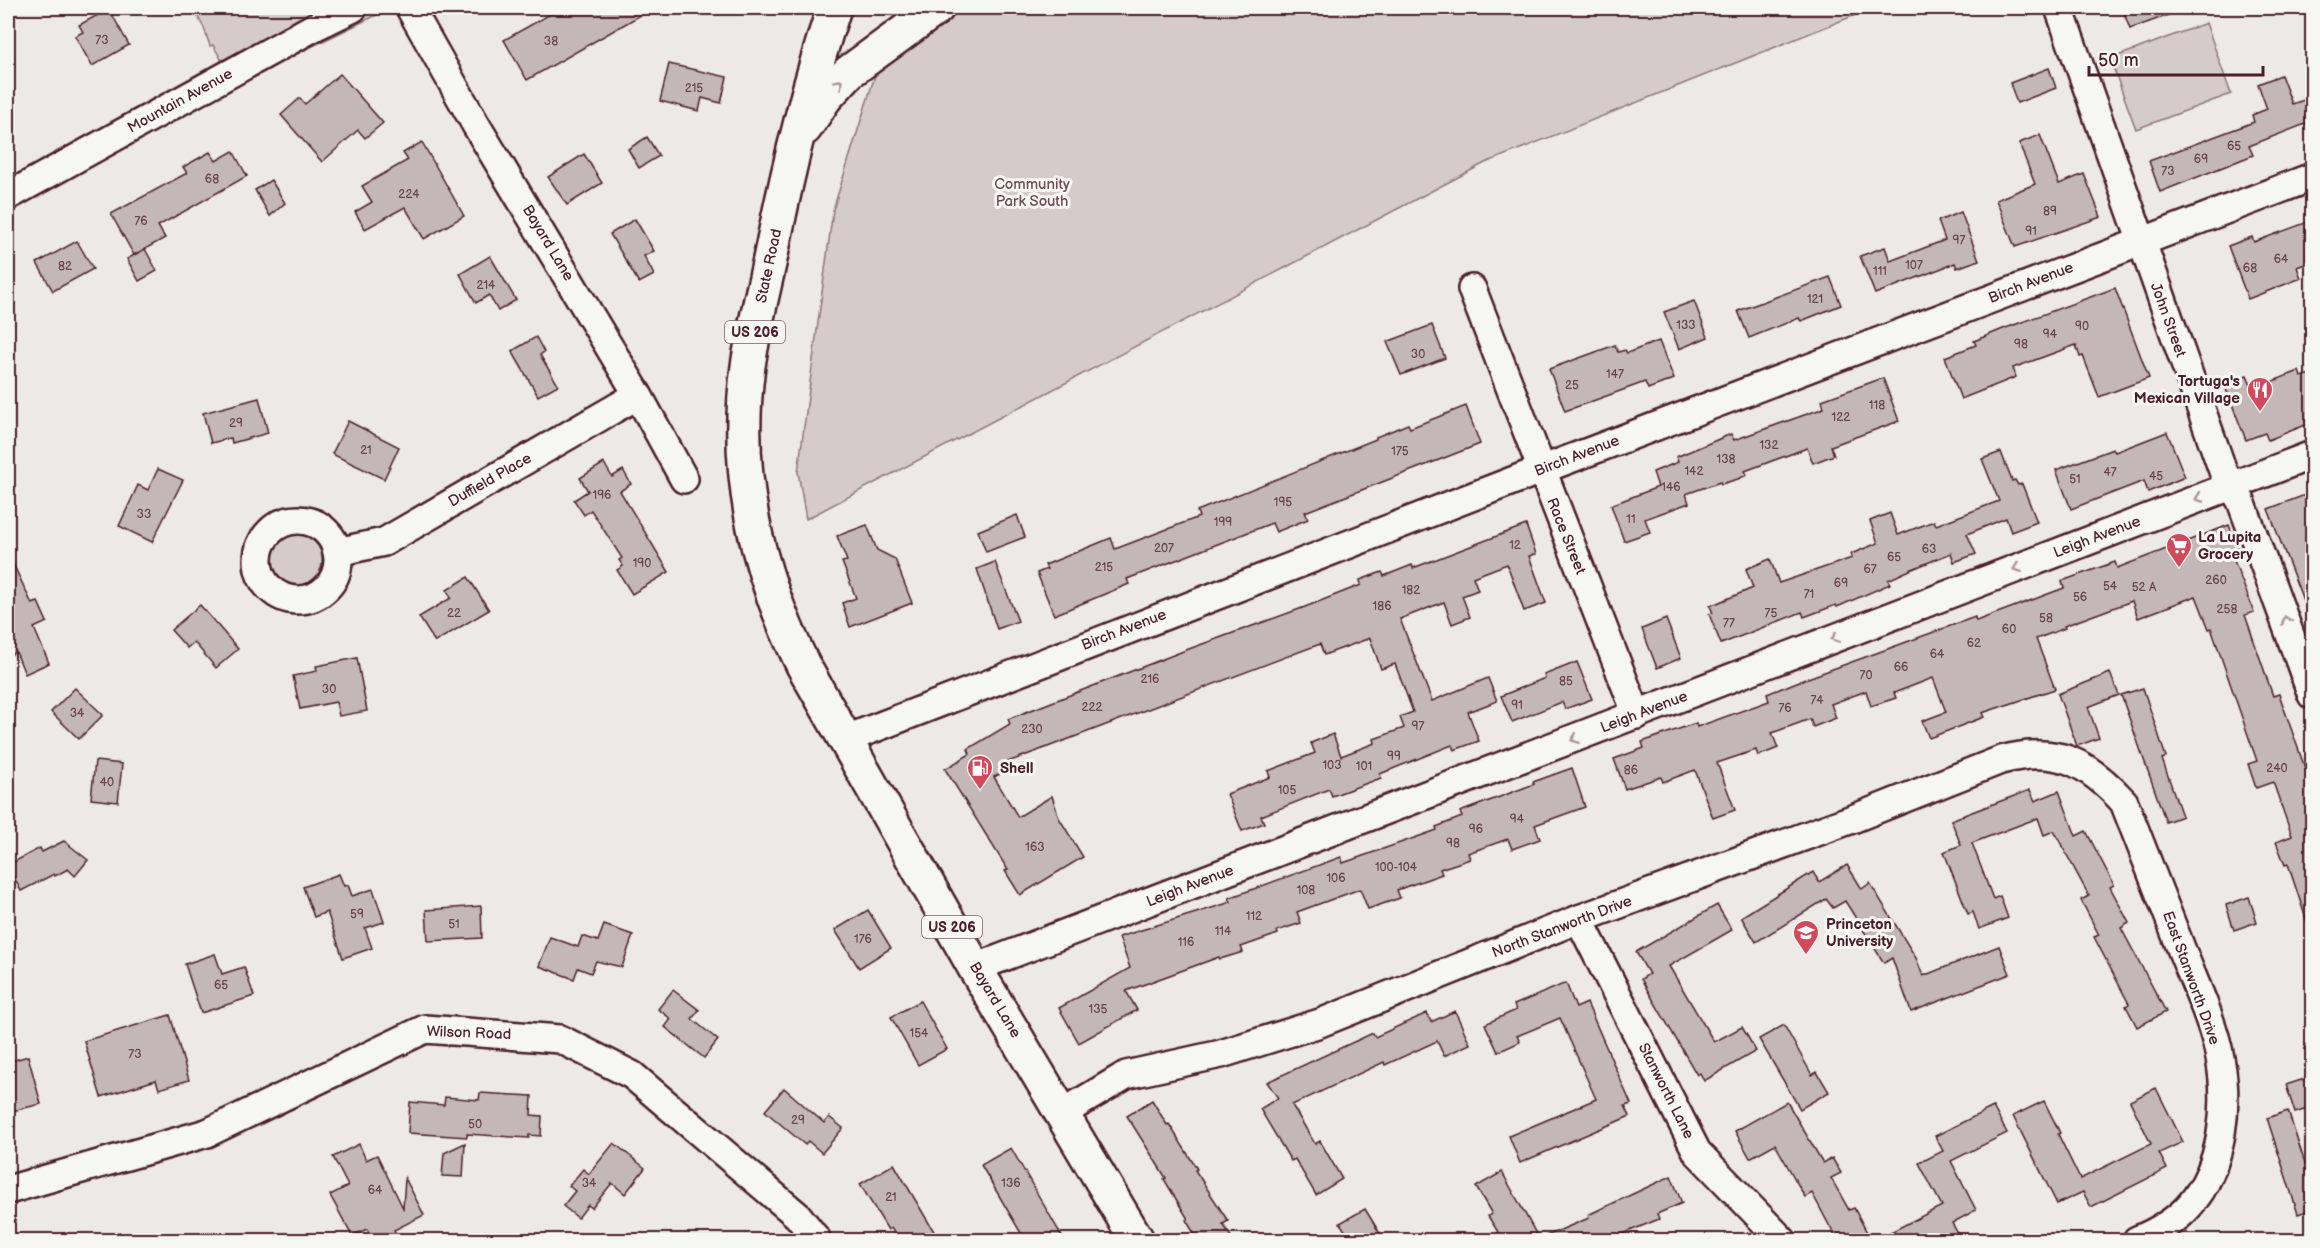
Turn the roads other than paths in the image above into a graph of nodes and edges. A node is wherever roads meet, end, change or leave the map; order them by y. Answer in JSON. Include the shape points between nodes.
{"nodes":[{"id":1,"x":353,"y":8,"type":"edge"},
{"id":2,"x":411,"y":8,"type":"edge"},
{"id":3,"x":834,"y":8,"type":"edge"},
{"id":4,"x":937,"y":8,"type":"edge"},
{"id":5,"x":2059,"y":8,"type":"edge"},
{"id":6,"x":789,"y":169,"type":"junction"},
{"id":7,"x":2313,"y":177,"type":"edge"},
{"id":8,"x":8,"y":196,"type":"edge"},
{"id":9,"x":2141,"y":242,"type":"junction"},
{"id":10,"x":1472,"y":289,"type":"dead end"},
{"id":11,"x":639,"y":395,"type":"junction"},
{"id":12,"x":2313,"y":455,"type":"edge"},
{"id":13,"x":1541,"y":470,"type":"junction"},
{"id":14,"x":684,"y":479,"type":"dead end"},
{"id":15,"x":2232,"y":485,"type":"junction"},
{"id":16,"x":337,"y":552,"type":"dead end"},
{"id":17,"x":802,"y":664,"type":"joint"},
{"id":18,"x":2313,"y":694,"type":"edge"},
{"id":19,"x":1637,"y":715,"type":"junction"},
{"id":20,"x":844,"y":740,"type":"junction"},
{"id":21,"x":2066,"y":758,"type":"joint"},
{"id":22,"x":1579,"y":919,"type":"junction"},
{"id":23,"x":975,"y":968,"type":"junction"},
{"id":24,"x":1061,"y":1114,"type":"junction"},
{"id":25,"x":8,"y":1190,"type":"edge"},
{"id":26,"x":818,"y":1240,"type":"edge"},
{"id":27,"x":1137,"y":1240,"type":"edge"},
{"id":28,"x":1782,"y":1240,"type":"edge"},
{"id":29,"x":2138,"y":1240,"type":"edge"}],
"edges":[{"from":1,"to":8,"type":"street","name":"Mountain Avenue"},
{"from":2,"to":11,"type":"street","name":"Bayard Lane","via":[[476,125]]},
{"from":3,"to":6,"type":"highway","name":"State Road","number":"US 206","via":[[813,69]]},
{"from":6,"to":4,"type":"highway","one_way":true,"via":[[805,128],[825,98],[849,72]]},
{"from":5,"to":9,"type":"street","name":"John Street"},
{"from":6,"to":17,"type":"highway","name":"State Road","number":"US 206","via":[[748,365],[743,422],[752,527],[764,574]]},
{"from":7,"to":9,"type":"street","name":"Birch Avenue"},
{"from":9,"to":13,"type":"street","name":"Birch Avenue"},
{"from":9,"to":15,"type":"street","name":"John Street","via":[[2223,471]]},
{"from":10,"to":13,"type":"street","name":"Race Street"},
{"from":11,"to":14,"type":"street","name":"Bayard Lane"},
{"from":11,"to":16,"type":"street","name":"Duffield Place","via":[[384,542]]},
{"from":12,"to":15,"type":"street","name":"Leigh Avenue"},
{"from":13,"to":19,"type":"street","name":"Race Street"},
{"from":13,"to":20,"type":"street","name":"Birch Avenue"},
{"from":18,"to":15,"type":"street","name":"John Street","one_way":true},
{"from":15,"to":19,"type":"street","name":"Leigh Avenue","one_way":true},
{"from":17,"to":20,"type":"highway","name":"Bayard Lane","number":"US 206"},
{"from":19,"to":23,"type":"street","name":"Leigh Avenue","one_way":true},
{"from":20,"to":23,"type":"highway","name":"Bayard Lane","number":"US 206"},
{"from":21,"to":22,"type":"street","name":"North Stanworth Drive","via":[[2022,754],[2001,760]]},
{"from":21,"to":29,"type":"street","name":"East Stanworth Drive","via":[[2106,782],[2124,802],[2220,1056],[2220,1136],[2204,1185],[2174,1220]]},
{"from":22,"to":24,"type":"street","name":"North Stanworth Drive","via":[[1320,1023],[1221,1054],[1126,1075]]},
{"from":22,"to":28,"type":"street","name":"Stanworth Lane","via":[[1697,1152]]},
{"from":23,"to":24,"type":"highway","name":"Bayard Lane","number":"US 206"},
{"from":24,"to":27,"type":"highway","name":"Bayard Lane","number":"US 206"},
{"from":25,"to":26,"type":"street","name":"Wilson Road","via":[[207,1132],[425,1029],[560,1039],[632,1075],[798,1216]]}]}
